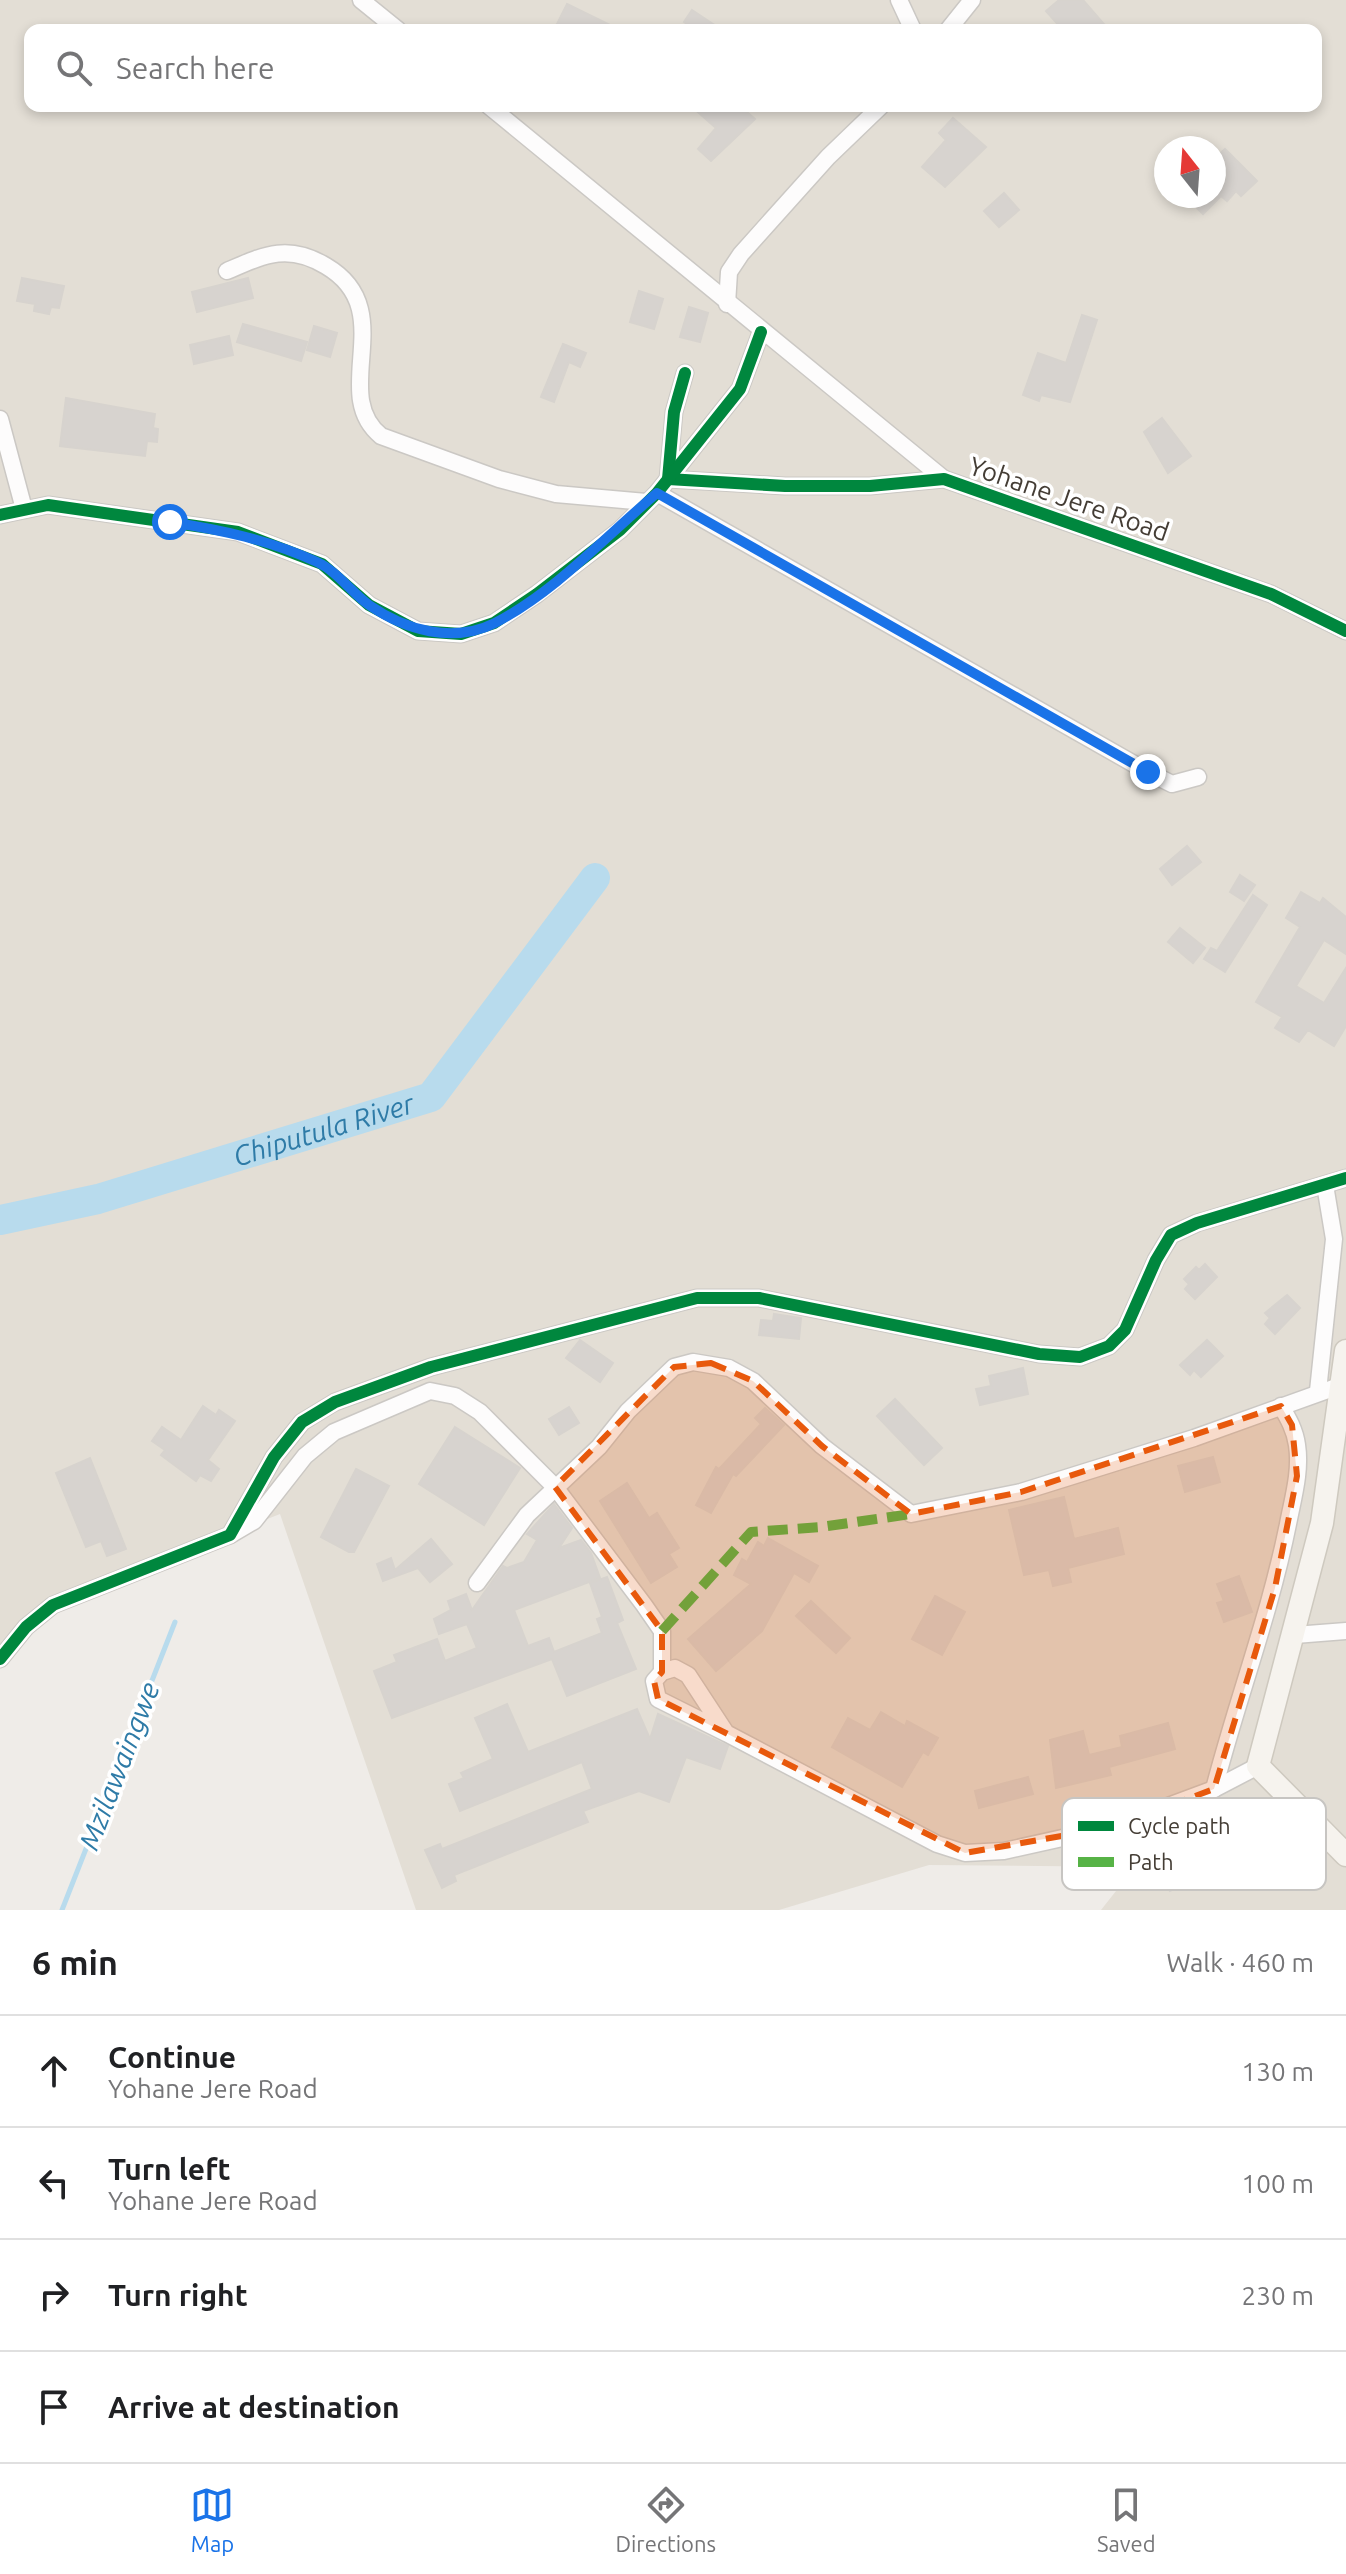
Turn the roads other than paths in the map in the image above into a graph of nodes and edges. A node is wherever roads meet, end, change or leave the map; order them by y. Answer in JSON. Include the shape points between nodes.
{"nodes":[{"id":1,"x":361,"y":0,"type":"edge"},
{"id":2,"x":899,"y":0,"type":"edge"},
{"id":3,"x":972,"y":0,"type":"edge"},
{"id":4,"x":391,"y":24,"type":"edge"},
{"id":5,"x":910,"y":24,"type":"edge"},
{"id":6,"x":953,"y":24,"type":"edge"},
{"id":7,"x":496,"y":112,"type":"edge"},
{"id":8,"x":875,"y":112,"type":"edge"},
{"id":9,"x":227,"y":271,"type":"dead end"},
{"id":10,"x":727,"y":304,"type":"junction"},
{"id":11,"x":761,"y":332,"type":"junction"},
{"id":12,"x":685,"y":373,"type":"dead end"},
{"id":13,"x":0,"y":419,"type":"edge"},
{"id":14,"x":944,"y":479,"type":"junction"},
{"id":15,"x":657,"y":491,"type":"junction"},
{"id":16,"x":24,"y":509,"type":"junction"},
{"id":17,"x":0,"y":515,"type":"edge"},
{"id":18,"x":1346,"y":631,"type":"edge"},
{"id":19,"x":1198,"y":777,"type":"dead end"},
{"id":20,"x":1346,"y":1178,"type":"edge"},
{"id":21,"x":1325,"y":1185,"type":"junction"},
{"id":22,"x":1346,"y":1351,"type":"edge"},
{"id":23,"x":1328,"y":1389,"type":"junction"},
{"id":24,"x":1281,"y":1406,"type":"junction"},
{"id":25,"x":555,"y":1487,"type":"junction"},
{"id":26,"x":230,"y":1535,"type":"junction"},
{"id":27,"x":477,"y":1583,"type":"dead end"},
{"id":28,"x":1346,"y":1631,"type":"edge"},
{"id":29,"x":1295,"y":1635,"type":"junction"},
{"id":30,"x":0,"y":1659,"type":"edge"},
{"id":31,"x":662,"y":1672,"type":"junction"},
{"id":32,"x":726,"y":1733,"type":"junction"},
{"id":33,"x":1258,"y":1766,"type":"junction"},
{"id":34,"x":1214,"y":1789,"type":"junction"},
{"id":35,"x":1190,"y":1798,"type":"edge"},
{"id":36,"x":1290,"y":1798,"type":"edge"},
{"id":37,"x":1326,"y":1835,"type":"edge"},
{"id":38,"x":1062,"y":1838,"type":"edge"},
{"id":39,"x":1346,"y":1855,"type":"edge"}],
"edges":[{"from":1,"to":4,"type":"street"},
{"from":2,"to":5,"type":"street"},
{"from":3,"to":6,"type":"street"},
{"from":7,"to":10,"type":"street"},
{"from":8,"to":10,"type":"street","via":[[741,254],[729,272]]},
{"from":9,"to":15,"type":"street","name":"Yohane Jere Road","via":[[256,256],[280,252],[322,263],[347,279],[362,320],[360,410],[381,436],[556,494]]},
{"from":10,"to":11,"type":"street"},
{"from":11,"to":14,"type":"street"},
{"from":11,"to":15,"type":"street","via":[[740,389]]},
{"from":12,"to":15,"type":"street"},
{"from":13,"to":16,"type":"street"},
{"from":14,"to":15,"type":"street","name":"Yohane Jere Road"},
{"from":14,"to":18,"type":"street","name":"Yohane Jere Road","via":[[1271,594]]},
{"from":15,"to":16,"type":"street","via":[[620,530],[537,594],[494,623],[461,634],[418,631],[369,605],[322,564],[238,532],[48,505]]},
{"from":15,"to":19,"type":"street","via":[[1148,772],[1172,784]]},
{"from":16,"to":17,"type":"street"},
{"from":20,"to":21,"type":"street"},
{"from":21,"to":23,"type":"street","via":[[1334,1239]]},
{"from":21,"to":26,"type":"street","via":[[1171,1235],[1125,1330],[1109,1346],[1080,1357],[1039,1354],[759,1298],[697,1298],[431,1367],[335,1402],[302,1422],[274,1457]]},
{"from":22,"to":23,"type":"street"},
{"from":23,"to":24,"type":"street"},
{"from":23,"to":29,"type":"street","via":[[1322,1523]]},
{"from":24,"to":25,"type":"street","via":[[1021,1492],[911,1514],[822,1446],[753,1381],[729,1368],[693,1362],[674,1367]]},
{"from":24,"to":34,"type":"street","via":[[1298,1445],[1297,1476],[1275,1588]]},
{"from":25,"to":26,"type":"street","via":[[480,1412],[455,1396],[430,1391],[334,1432],[305,1456],[254,1521]]},
{"from":25,"to":27,"type":"street","via":[[527,1515]]},
{"from":25,"to":31,"type":"street","via":[[662,1631]]},
{"from":26,"to":30,"type":"street","via":[[53,1605]]},
{"from":28,"to":29,"type":"street"},
{"from":29,"to":33,"type":"street"},
{"from":31,"to":32,"type":"street","via":[[675,1668],[688,1675]]},
{"from":31,"to":32,"type":"street","via":[[654,1681],[658,1699]]},
{"from":32,"to":38,"type":"street","via":[[937,1844],[965,1853]]},
{"from":33,"to":34,"type":"street"},
{"from":33,"to":36,"type":"street"},
{"from":34,"to":35,"type":"street"},
{"from":37,"to":39,"type":"street"}]}
